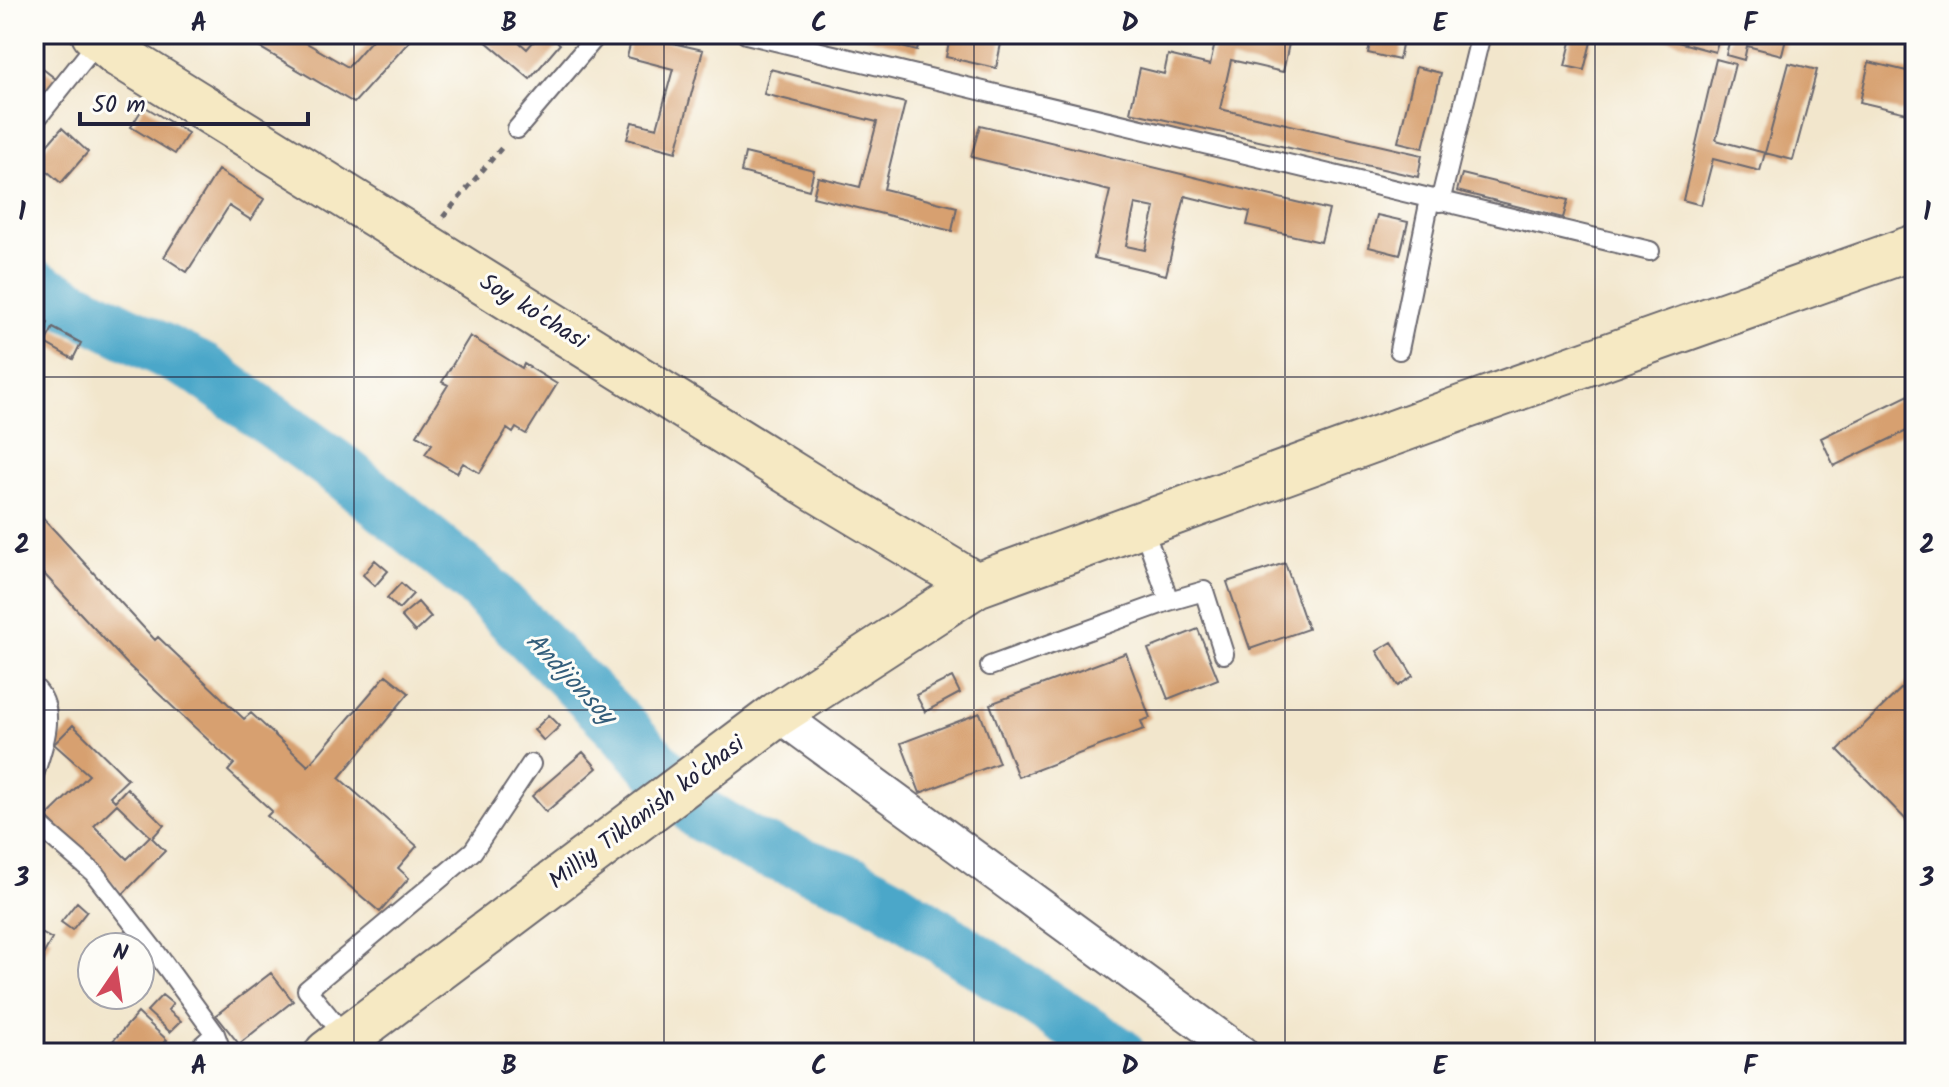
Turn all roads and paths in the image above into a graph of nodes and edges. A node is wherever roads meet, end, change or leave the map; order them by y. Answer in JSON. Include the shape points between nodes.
{"nodes":[{"id":1,"x":598,"y":34,"type":"edge"},
{"id":2,"x":746,"y":34,"type":"edge"},
{"id":3,"x":1481,"y":34,"type":"edge"},
{"id":4,"x":1905,"y":34,"type":"edge"},
{"id":5,"x":1915,"y":36,"type":"edge"},
{"id":6,"x":97,"y":37,"type":"edge"},
{"id":7,"x":34,"y":122,"type":"edge"},
{"id":8,"x":517,"y":129,"type":"joint"},
{"id":9,"x":1435,"y":201,"type":"junction"},
{"id":10,"x":421,"y":243,"type":"junction"},
{"id":11,"x":1915,"y":247,"type":"edge"},
{"id":12,"x":1650,"y":251,"type":"dead end"},
{"id":13,"x":1399,"y":350,"type":"dead end"},
{"id":14,"x":1142,"y":524,"type":"junction"},
{"id":15,"x":976,"y":585,"type":"junction"},
{"id":16,"x":1169,"y":601,"type":"junction"},
{"id":17,"x":1224,"y":654,"type":"dead end"},
{"id":18,"x":990,"y":666,"type":"dead end"},
{"id":19,"x":34,"y":687,"type":"edge"},
{"id":20,"x":762,"y":727,"type":"junction"},
{"id":21,"x":531,"y":764,"type":"dead end"},
{"id":22,"x":34,"y":775,"type":"edge"},
{"id":23,"x":34,"y":821,"type":"edge"},
{"id":24,"x":215,"y":1034,"type":"junction"},
{"id":25,"x":344,"y":1049,"type":"edge"},
{"id":26,"x":194,"y":1053,"type":"edge"},
{"id":27,"x":222,"y":1053,"type":"edge"},
{"id":28,"x":1241,"y":1053,"type":"edge"}],
"edges":[{"from":1,"to":8,"type":"lane"},
{"from":2,"to":9,"type":"lane"},
{"from":3,"to":9,"type":"lane"},
{"from":4,"to":5,"type":"lane"},
{"from":6,"to":7,"type":"lane"},
{"from":6,"to":10,"type":"main road","name":"Soy ko'chasi"},
{"from":8,"to":10,"type":"path"},
{"from":9,"to":12,"type":"lane"},
{"from":9,"to":13,"type":"lane"},
{"from":10,"to":15,"type":"main road","name":"Soy ko'chasi"},
{"from":11,"to":14,"type":"main road","name":"Milliy Tiklanish ko'chasi"},
{"from":14,"to":15,"type":"main road","name":"Milliy Tiklanish ko'chasi"},
{"from":14,"to":16,"type":"lane"},
{"from":15,"to":20,"type":"main road","name":"Milliy Tiklanish ko'chasi"},
{"from":16,"to":17,"type":"lane","via":[[1204,591]]},
{"from":16,"to":18,"type":"lane"},
{"from":19,"to":22,"type":"lane","via":[[48,718]]},
{"from":20,"to":25,"type":"main road","name":"Milliy Tiklanish ko'chasi"},
{"from":20,"to":28,"type":"street"},
{"from":21,"to":25,"type":"lane","via":[[473,851],[307,990]]},
{"from":23,"to":24,"type":"lane","via":[[94,873]]},
{"from":24,"to":26,"type":"lane"},
{"from":24,"to":27,"type":"lane"}]}
